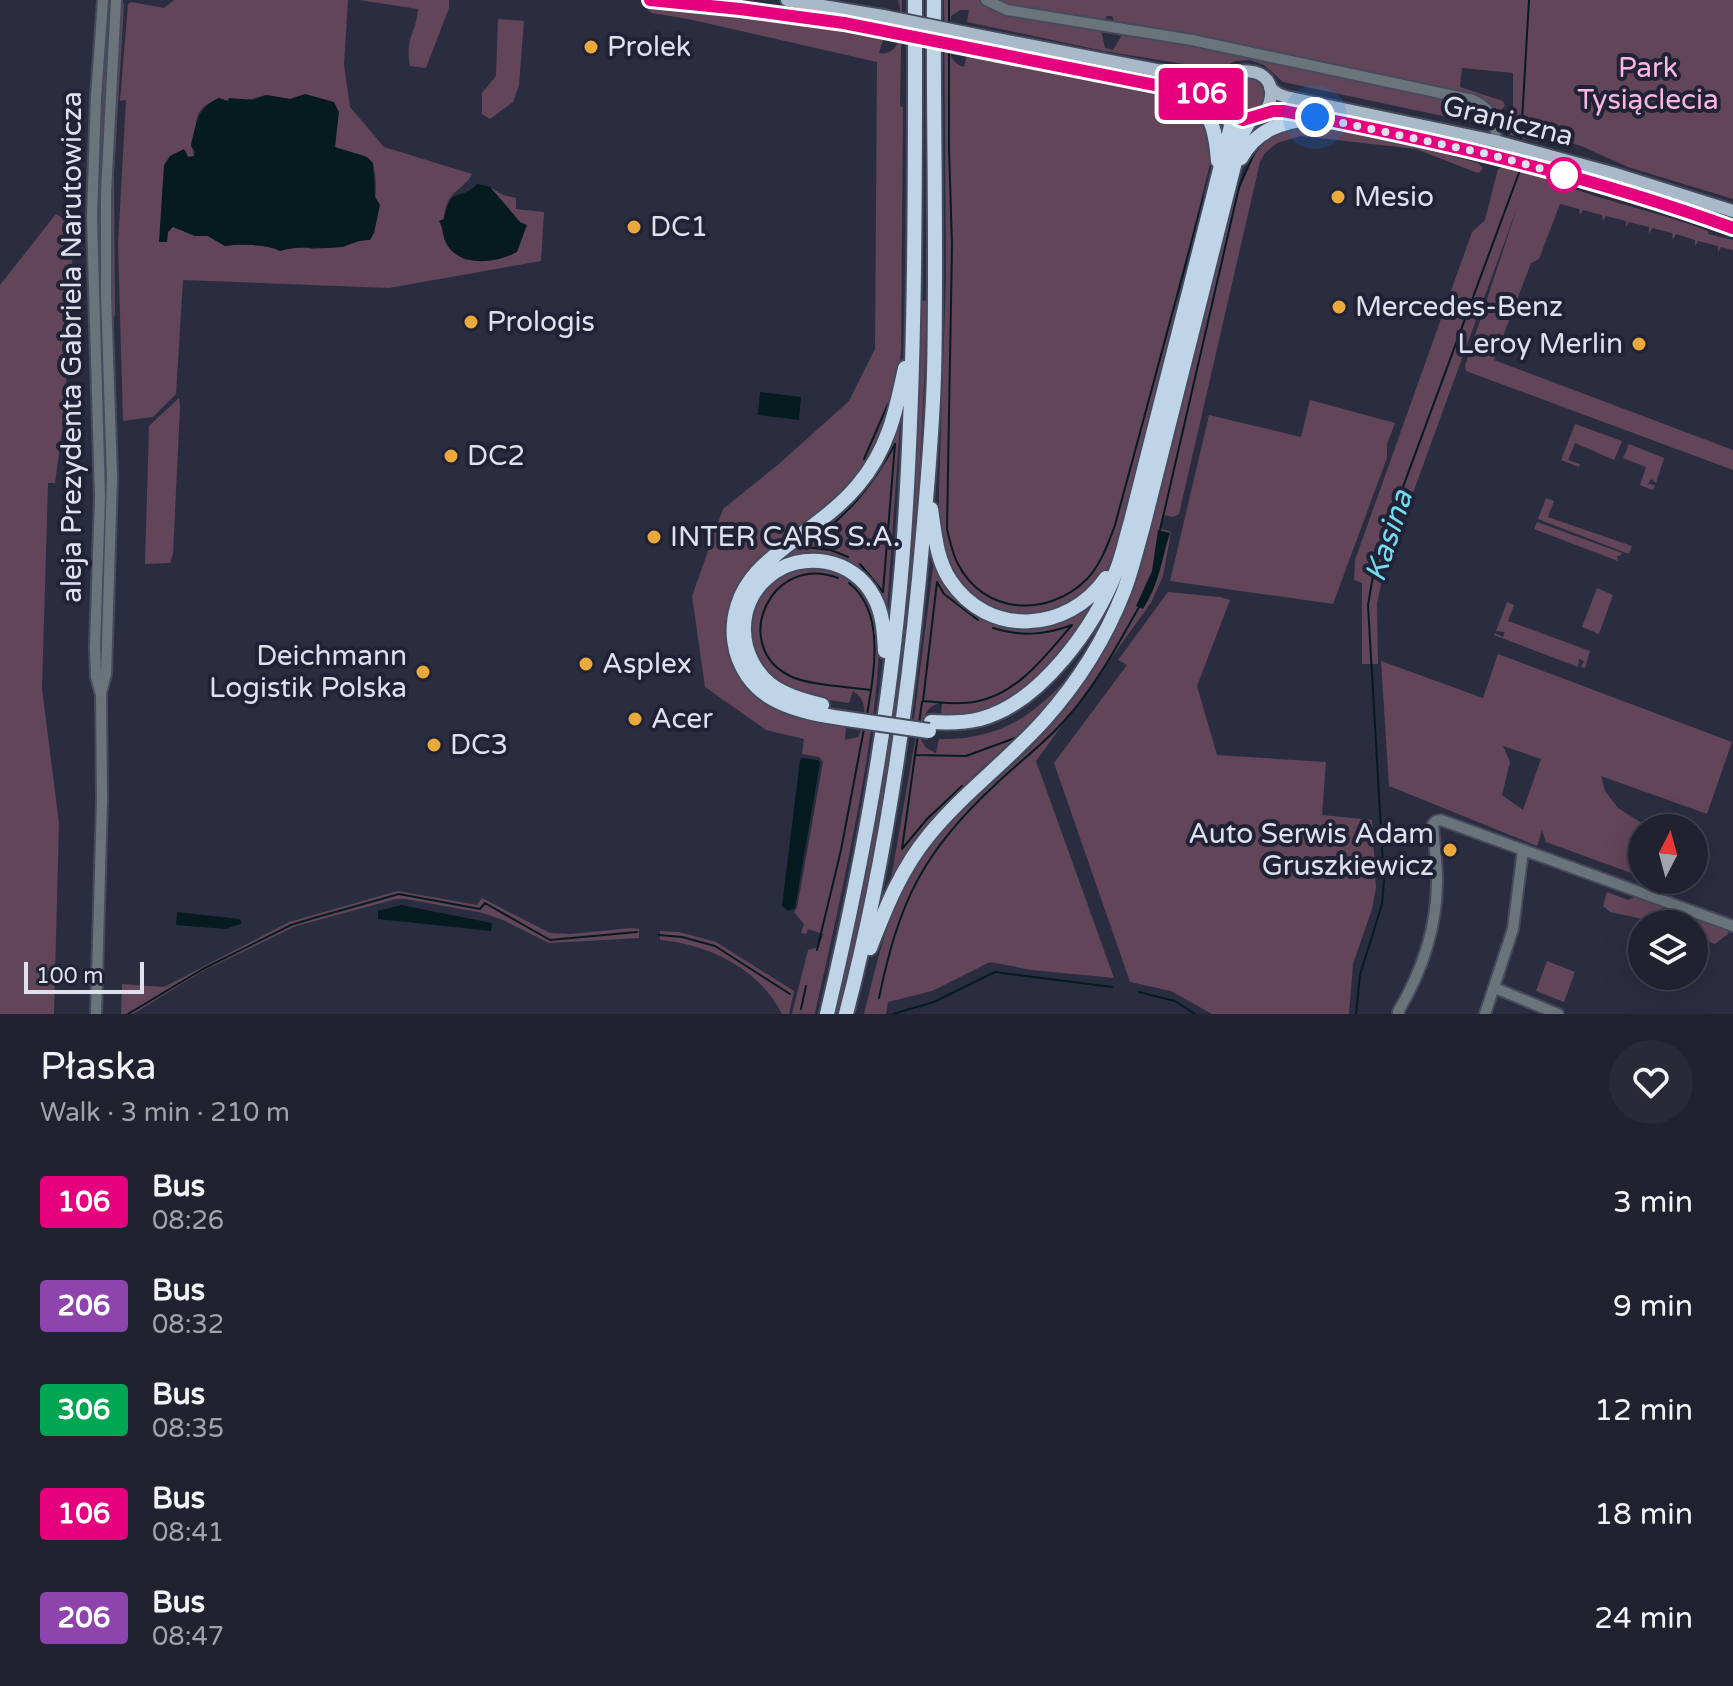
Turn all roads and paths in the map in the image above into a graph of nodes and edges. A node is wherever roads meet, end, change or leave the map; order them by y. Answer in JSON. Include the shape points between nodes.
{"nodes":[{"id":1,"x":103,"y":0,"type":"edge"},
{"id":2,"x":116,"y":0,"type":"edge"},
{"id":3,"x":650,"y":0,"type":"edge"},
{"id":4,"x":787,"y":0,"type":"edge"},
{"id":5,"x":915,"y":0,"type":"edge"},
{"id":6,"x":934,"y":0,"type":"edge"},
{"id":7,"x":986,"y":0,"type":"edge"},
{"id":8,"x":1229,"y":77,"type":"junction"},
{"id":9,"x":1270,"y":88,"type":"junction"},
{"id":10,"x":1180,"y":90,"type":"junction"},
{"id":11,"x":1225,"y":109,"type":"junction"},
{"id":12,"x":1265,"y":113,"type":"junction"},
{"id":13,"x":1315,"y":117,"type":"junction"},
{"id":14,"x":1250,"y":120,"type":"junction"},
{"id":15,"x":1495,"y":141,"type":"junction"},
{"id":16,"x":1225,"y":175,"type":"junction"},
{"id":17,"x":1733,"y":211,"type":"edge"},
{"id":18,"x":1733,"y":228,"type":"edge"},
{"id":19,"x":912,"y":332,"type":"junction"},
{"id":20,"x":927,"y":492,"type":"junction"},
{"id":21,"x":1125,"y":543,"type":"junction"},
{"id":22,"x":1132,"y":561,"type":"junction"},
{"id":23,"x":887,"y":687,"type":"junction"},
{"id":24,"x":101,"y":695,"type":"junction"},
{"id":25,"x":855,"y":715,"type":"junction"},
{"id":26,"x":930,"y":727,"type":"junction"},
{"id":27,"x":1523,"y":850,"type":"junction"},
{"id":28,"x":1733,"y":926,"type":"edge"},
{"id":29,"x":857,"y":975,"type":"junction"},
{"id":30,"x":1495,"y":988,"type":"junction"},
{"id":31,"x":96,"y":1014,"type":"edge"},
{"id":32,"x":827,"y":1014,"type":"edge"},
{"id":33,"x":846,"y":1014,"type":"edge"},
{"id":34,"x":1399,"y":1014,"type":"edge"},
{"id":35,"x":1485,"y":1014,"type":"edge"},
{"id":36,"x":1558,"y":1014,"type":"edge"}],
"edges":[{"from":1,"to":24,"type":"street","name":"aleja Prezydenta Gabriela Narutowicza","via":[[92,217],[100,498],[95,646]]},
{"from":2,"to":24,"type":"street","name":"aleja Prezydenta Gabriela Narutowicza","via":[[106,193],[112,518]]},
{"from":3,"to":10,"type":"main road","bridge":true,"via":[[801,16]]},
{"from":4,"to":8,"type":"main road","bridge":true,"via":[[1208,80]]},
{"from":5,"to":19,"type":"highway"},
{"from":6,"to":20,"type":"highway","via":[[934,377]]},
{"from":7,"to":15,"type":"street","via":[[1007,10],[1232,48],[1473,100],[1493,117]]},
{"from":8,"to":9,"type":"main road","via":[[1249,70]]},
{"from":8,"to":11,"type":"main road","via":[[1221,90]]},
{"from":9,"to":12,"type":"main road"},
{"from":9,"to":15,"type":"main road","name":"Graniczna","via":[[1286,97]]},
{"from":10,"to":11,"type":"main road","via":[[1214,97]]},
{"from":10,"to":16,"type":"highway","via":[[1209,115]]},
{"from":11,"to":14,"type":"main road","via":[[1237,119]]},
{"from":11,"to":16,"type":"highway","via":[[1231,124]]},
{"from":12,"to":13,"type":"main road","name":"Graniczna"},
{"from":12,"to":14,"type":"main road"},
{"from":13,"to":16,"type":"highway","via":[[1263,132]]},
{"from":13,"to":18,"type":"main road","name":"Graniczna","via":[[1511,160]]},
{"from":14,"to":16,"type":"highway"},
{"from":15,"to":17,"type":"main road","name":"Graniczna"},
{"from":16,"to":21,"type":"highway"},
{"from":16,"to":22,"type":"highway"},
{"from":19,"to":23,"type":"highway","via":[[904,541]]},
{"from":19,"to":25,"type":"highway","via":[[895,417],[873,466],[841,502],[754,576],[734,618],[738,658],[761,691],[791,707]]},
{"from":20,"to":21,"type":"highway","via":[[938,551],[952,582],[982,610],[1009,620],[1044,620],[1076,608],[1101,585]]},
{"from":20,"to":29,"type":"highway","via":[[890,806]]},
{"from":21,"to":26,"type":"highway","via":[[1090,621],[1034,690],[984,718]]},
{"from":22,"to":26,"type":"highway","via":[[1086,644],[1035,701],[987,727],[963,732]]},
{"from":22,"to":29,"type":"highway","via":[[1115,611],[1076,680],[1036,729],[926,838],[893,889]]},
{"from":23,"to":25,"type":"highway","via":[[881,615],[861,580],[843,567],[815,560],[771,574],[746,612],[744,638],[752,663],[769,683],[792,697]]},
{"from":23,"to":32,"type":"highway","via":[[858,873]]},
{"from":24,"to":31,"type":"street","name":"aleja Prezydenta Gabriela Narutowicza"},
{"from":25,"to":26,"type":"highway"},
{"from":27,"to":28,"type":"street"},
{"from":27,"to":30,"type":"street","via":[[1513,929]]},
{"from":27,"to":34,"type":"street","via":[[1441,820],[1433,824],[1435,916]]},
{"from":29,"to":33,"type":"highway"},
{"from":30,"to":35,"type":"street"},
{"from":30,"to":36,"type":"street"}]}
